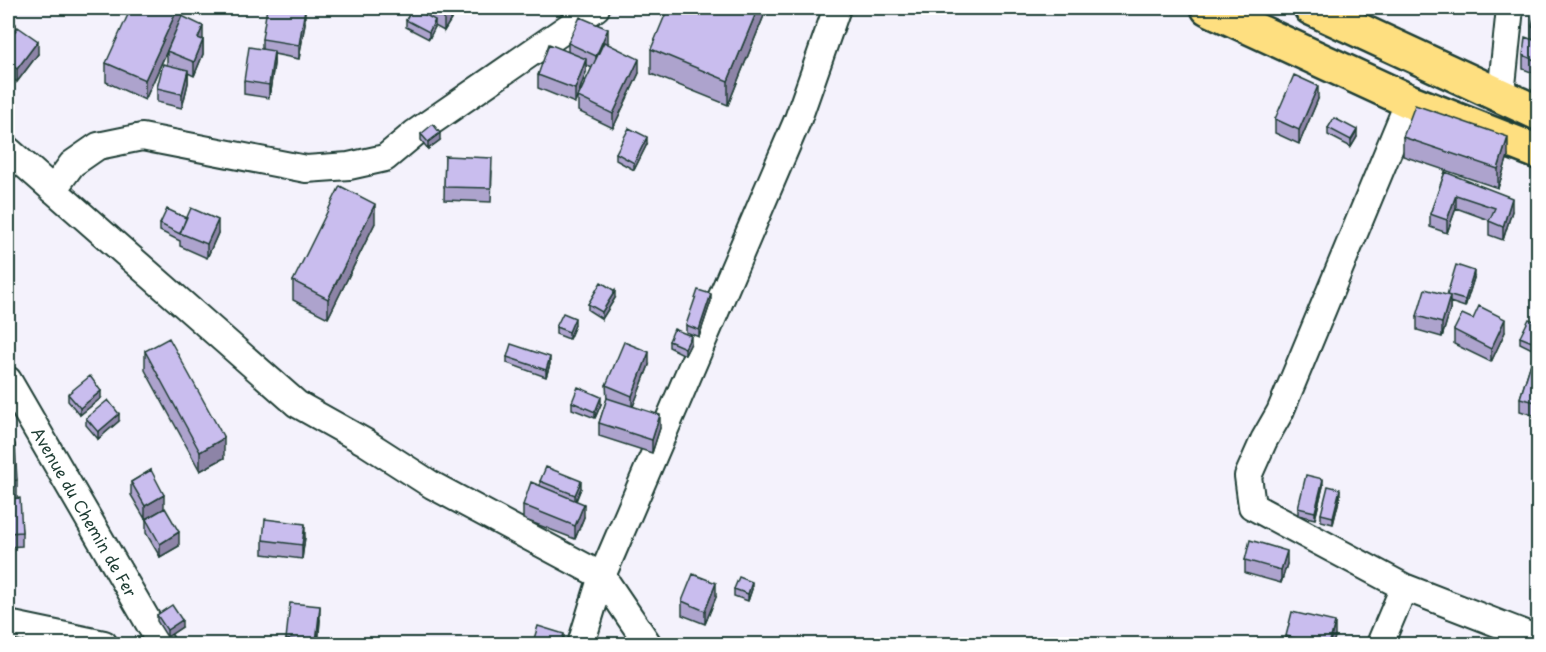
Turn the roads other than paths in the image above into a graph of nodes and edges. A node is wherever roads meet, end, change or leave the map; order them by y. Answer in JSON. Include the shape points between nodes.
{"nodes":[{"id":1,"x":596,"y":8,"type":"edge"},
{"id":2,"x":837,"y":8,"type":"edge"},
{"id":3,"x":1208,"y":8,"type":"edge"},
{"id":4,"x":1311,"y":8,"type":"edge"},
{"id":5,"x":1514,"y":9,"type":"edge"},
{"id":6,"x":1501,"y":95,"type":"junction"},
{"id":7,"x":1409,"y":101,"type":"junction"},
{"id":8,"x":1539,"y":113,"type":"edge"},
{"id":9,"x":8,"y":150,"type":"edge"},
{"id":10,"x":1539,"y":152,"type":"edge"},
{"id":11,"x":53,"y":190,"type":"junction"},
{"id":12,"x":8,"y":380,"type":"edge"},
{"id":13,"x":602,"y":576,"type":"junction"},
{"id":14,"x":1404,"y":586,"type":"junction"},
{"id":15,"x":8,"y":624,"type":"edge"},
{"id":16,"x":1539,"y":639,"type":"edge"},
{"id":17,"x":104,"y":645,"type":"edge"},
{"id":18,"x":161,"y":645,"type":"edge"},
{"id":19,"x":581,"y":645,"type":"edge"},
{"id":20,"x":648,"y":645,"type":"edge"},
{"id":21,"x":1380,"y":645,"type":"edge"}],
"edges":[{"from":1,"to":11,"type":"street","via":[[385,158],[306,169],[142,137],[98,146],[72,164]]},
{"from":2,"to":13,"type":"street","via":[[798,119]]},
{"from":3,"to":7,"type":"main road"},
{"from":4,"to":6,"type":"main road"},
{"from":5,"to":6,"type":"street"},
{"from":6,"to":8,"type":"main road"},
{"from":7,"to":10,"type":"main road"},
{"from":7,"to":14,"type":"street","via":[[1280,412],[1248,476],[1252,506]]},
{"from":9,"to":11,"type":"street"},
{"from":11,"to":13,"type":"street","via":[[297,404],[432,485]]},
{"from":12,"to":18,"type":"street","name":"Avenue du Chemin de Fer"},
{"from":13,"to":19,"type":"street"},
{"from":13,"to":20,"type":"street"},
{"from":14,"to":16,"type":"street"},
{"from":14,"to":21,"type":"street"},
{"from":15,"to":17,"type":"street"}]}
